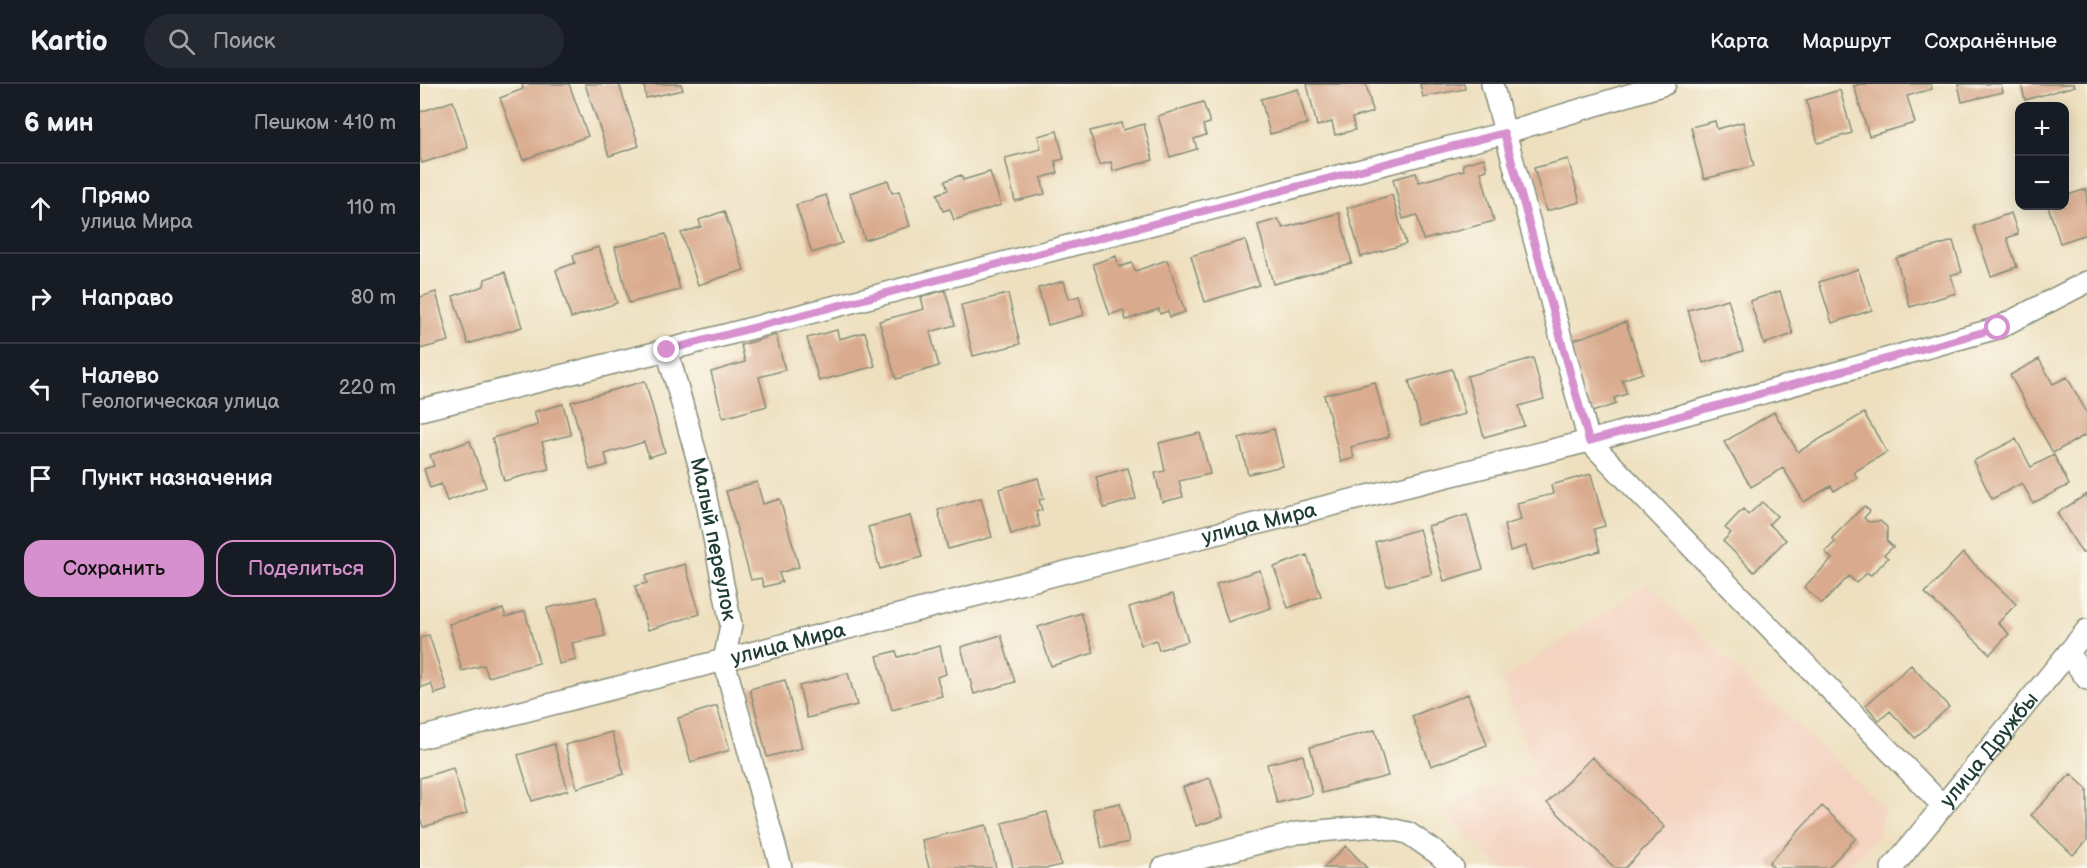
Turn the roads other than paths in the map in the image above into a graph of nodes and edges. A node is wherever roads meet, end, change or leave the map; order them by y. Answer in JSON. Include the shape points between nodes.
{"nodes":[{"id":1,"x":1492,"y":84,"type":"edge"},
{"id":2,"x":1665,"y":84,"type":"edge"},
{"id":3,"x":1504,"y":133,"type":"junction"},
{"id":4,"x":2087,"y":282,"type":"edge"},
{"id":5,"x":667,"y":350,"type":"junction"},
{"id":6,"x":420,"y":410,"type":"edge"},
{"id":7,"x":1589,"y":441,"type":"junction"},
{"id":8,"x":2087,"y":630,"type":"edge"},
{"id":9,"x":2068,"y":653,"type":"junction"},
{"id":10,"x":724,"y":661,"type":"junction"},
{"id":11,"x":2087,"y":679,"type":"edge"},
{"id":12,"x":420,"y":738,"type":"edge"},
{"id":13,"x":1942,"y":805,"type":"junction"},
{"id":14,"x":781,"y":868,"type":"edge"},
{"id":15,"x":1163,"y":868,"type":"edge"},
{"id":16,"x":1453,"y":868,"type":"edge"},
{"id":17,"x":1892,"y":868,"type":"edge"}],
"edges":[{"from":1,"to":3,"type":"street"},
{"from":2,"to":3,"type":"street"},
{"from":3,"to":5,"type":"street"},
{"from":3,"to":7,"type":"street"},
{"from":4,"to":7,"type":"street","name":"улица Мира","via":[[1998,328]]},
{"from":5,"to":6,"type":"street"},
{"from":5,"to":10,"type":"street","name":"Малый переулок","via":[[701,472],[731,625]]},
{"from":7,"to":10,"type":"street","name":"улица Мира"},
{"from":7,"to":13,"type":"street"},
{"from":8,"to":9,"type":"street","name":"улица Дружбы"},
{"from":9,"to":11,"type":"street"},
{"from":9,"to":13,"type":"street","name":"улица Дружбы"},
{"from":10,"to":12,"type":"street","name":"улица Мира"},
{"from":10,"to":14,"type":"street","name":"Малый переулок"},
{"from":13,"to":17,"type":"street","name":"улица Дружбы"},
{"from":15,"to":16,"type":"street","via":[[1297,833],[1376,826],[1408,832]]}]}
